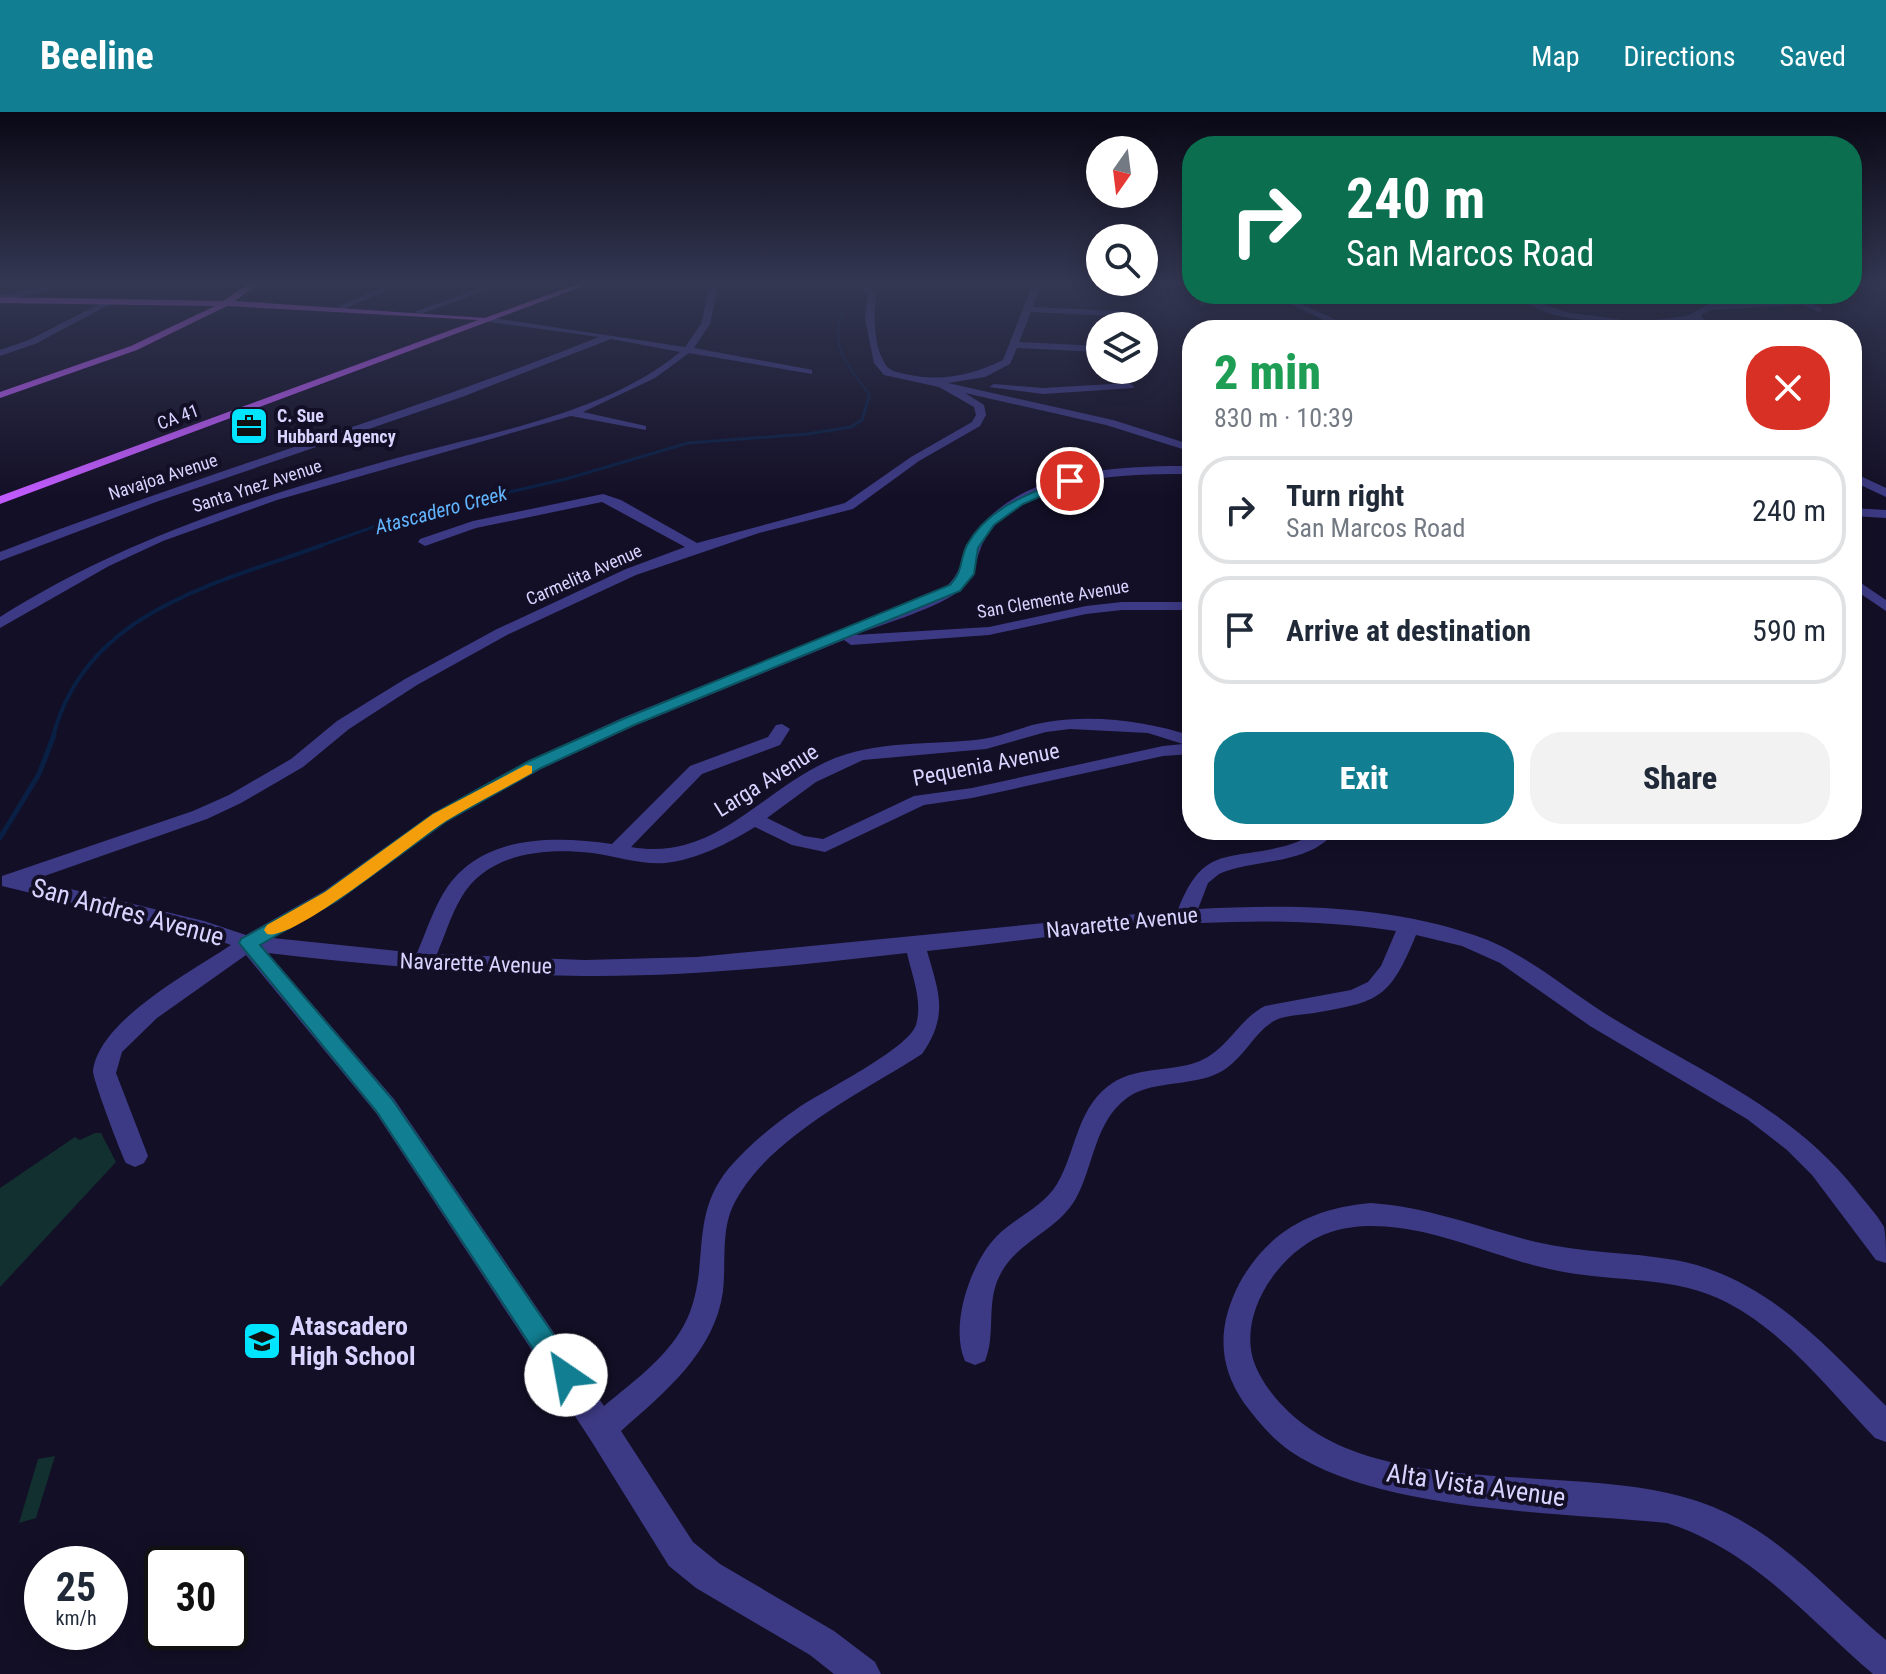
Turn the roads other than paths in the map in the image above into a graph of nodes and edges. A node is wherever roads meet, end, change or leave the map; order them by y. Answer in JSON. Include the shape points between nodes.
{"nodes":[{"id":1,"x":114,"y":354,"type":"edge"},
{"id":2,"x":395,"y":354,"type":"edge"},
{"id":3,"x":563,"y":354,"type":"edge"},
{"id":4,"x":682,"y":354,"type":"edge"},
{"id":5,"x":709,"y":354,"type":"edge"},
{"id":6,"x":877,"y":354,"type":"edge"},
{"id":7,"x":1009,"y":354,"type":"edge"},
{"id":8,"x":808,"y":372,"type":"dead end"},
{"id":9,"x":973,"y":376,"type":"junction"},
{"id":10,"x":937,"y":382,"type":"junction"},
{"id":11,"x":1129,"y":386,"type":"dead end"},
{"id":12,"x":0,"y":395,"type":"edge"},
{"id":13,"x":570,"y":412,"type":"junction"},
{"id":14,"x":642,"y":428,"type":"dead end"},
{"id":15,"x":1182,"y":446,"type":"edge"},
{"id":16,"x":1182,"y":471,"type":"edge"},
{"id":17,"x":1862,"y":481,"type":"edge"},
{"id":18,"x":1886,"y":493,"type":"edge"},
{"id":19,"x":0,"y":500,"type":"edge"},
{"id":20,"x":1862,"y":513,"type":"edge"},
{"id":21,"x":1886,"y":514,"type":"edge"},
{"id":22,"x":425,"y":542,"type":"dead end"},
{"id":23,"x":696,"y":548,"type":"junction"},
{"id":24,"x":0,"y":557,"type":"edge"},
{"id":25,"x":1862,"y":589,"type":"edge"},
{"id":26,"x":1182,"y":606,"type":"edge"},
{"id":27,"x":1886,"y":607,"type":"edge"},
{"id":28,"x":0,"y":624,"type":"edge"},
{"id":29,"x":826,"y":642,"type":"junction"},
{"id":30,"x":782,"y":729,"type":"dead end"},
{"id":31,"x":1182,"y":739,"type":"edge"},
{"id":32,"x":1182,"y":750,"type":"edge"},
{"id":33,"x":755,"y":819,"type":"junction"},
{"id":34,"x":1319,"y":840,"type":"edge"},
{"id":35,"x":616,"y":851,"type":"junction"},
{"id":36,"x":5,"y":880,"type":"edge"},
{"id":37,"x":1186,"y":914,"type":"junction"},
{"id":38,"x":1408,"y":928,"type":"junction"},
{"id":39,"x":248,"y":943,"type":"junction"},
{"id":40,"x":915,"y":945,"type":"junction"},
{"id":41,"x":423,"y":961,"type":"junction"},
{"id":42,"x":135,"y":1156,"type":"dead end"},
{"id":43,"x":1886,"y":1251,"type":"edge"},
{"id":44,"x":975,"y":1351,"type":"dead end"},
{"id":45,"x":1886,"y":1427,"type":"edge"},
{"id":46,"x":601,"y":1428,"type":"junction"},
{"id":47,"x":1886,"y":1662,"type":"edge"},
{"id":48,"x":863,"y":1674,"type":"edge"}],
"edges":[{"from":1,"to":12,"type":"main road"},
{"from":2,"to":19,"type":"main road","name":"CA 41","number":"CA 41"},
{"from":3,"to":24,"type":"street","name":"Navajoa Avenue","via":[[406,414],[143,501]]},
{"from":4,"to":13,"type":"street","name":"Santa Ynez Avenue","via":[[643,381]]},
{"from":5,"to":8,"type":"street"},
{"from":6,"to":10,"type":"street","via":[[888,373]]},
{"from":7,"to":9,"type":"street","via":[[1001,367]]},
{"from":9,"to":10,"type":"street"},
{"from":9,"to":11,"type":"street","via":[[996,387],[1043,391]]},
{"from":10,"to":15,"type":"street","via":[[1109,422]]},
{"from":10,"to":23,"type":"street","name":"Carmelita Avenue","via":[[979,405],[976,424],[849,506]]},
{"from":13,"to":14,"type":"street"},
{"from":13,"to":28,"type":"street","name":"Santa Ynez Avenue","via":[[189,527],[94,567]]},
{"from":16,"to":29,"type":"street","via":[[1090,477],[1031,496],[998,515],[983,531],[972,547],[967,574],[955,588]]},
{"from":17,"to":18,"type":"street"},
{"from":20,"to":21,"type":"street"},
{"from":22,"to":23,"type":"street","via":[[473,525],[603,498]]},
{"from":23,"to":36,"type":"street","name":"Carmelita Avenue","via":[[502,632],[411,682],[343,725],[287,770],[235,799]]},
{"from":25,"to":27,"type":"street"},
{"from":26,"to":29,"type":"street","name":"San Clemente Avenue","via":[[1113,606],[989,631]]},
{"from":29,"to":39,"type":"street","via":[[535,765],[439,818],[331,896]]},
{"from":30,"to":35,"type":"street","via":[[774,741],[696,770]]},
{"from":31,"to":33,"type":"street","name":"Larga Avenue","via":[[1126,724],[1070,724],[986,744],[869,753],[823,771]]},
{"from":32,"to":33,"type":"street","name":"Pequenia Avenue","via":[[920,800],[825,846],[799,841]]},
{"from":33,"to":35,"type":"street","name":"Larga Avenue","via":[[674,857]]},
{"from":34,"to":37,"type":"street","via":[[1209,872]]},
{"from":35,"to":41,"type":"street","name":"Larga Avenue","via":[[567,842],[538,845],[488,862],[457,888]]},
{"from":36,"to":39,"type":"street","name":"San Andres Avenue"},
{"from":37,"to":38,"type":"street","name":"Navarette Avenue","via":[[1309,914]]},
{"from":37,"to":40,"type":"street","name":"Navarette Avenue"},
{"from":38,"to":43,"type":"street","name":"Navarette Avenue","via":[[1469,941],[1521,967],[1605,1025],[1767,1120],[1817,1164]]},
{"from":38,"to":44,"type":"street","via":[[1390,974],[1373,991],[1273,1012],[1216,1064],[1183,1077],[1137,1081],[1110,1097],[1058,1204],[1007,1243],[979,1287]]},
{"from":39,"to":41,"type":"street","name":"Navarette Avenue"},
{"from":39,"to":42,"type":"street","via":[[149,1012],[112,1048],[104,1073]]},
{"from":39,"to":46,"type":"street","name":"San Andres Avenue","via":[[385,1106]]},
{"from":40,"to":41,"type":"street","name":"Navarette Avenue","via":[[690,966]]},
{"from":40,"to":46,"type":"street","via":[[931,1010],[924,1036],[914,1048],[769,1141],[736,1181],[719,1205],[708,1300],[700,1324],[665,1372]]},
{"from":45,"to":47,"type":"street","name":"Alta Vista Avenue","via":[[1763,1310],[1713,1282],[1657,1268],[1563,1260],[1424,1222],[1345,1217],[1306,1229],[1265,1264],[1238,1315],[1234,1334],[1242,1372],[1266,1409],[1326,1454],[1415,1481],[1693,1513],[1759,1547]]},
{"from":46,"to":48,"type":"street","name":"San Andres Avenue","via":[[681,1554]]}]}
